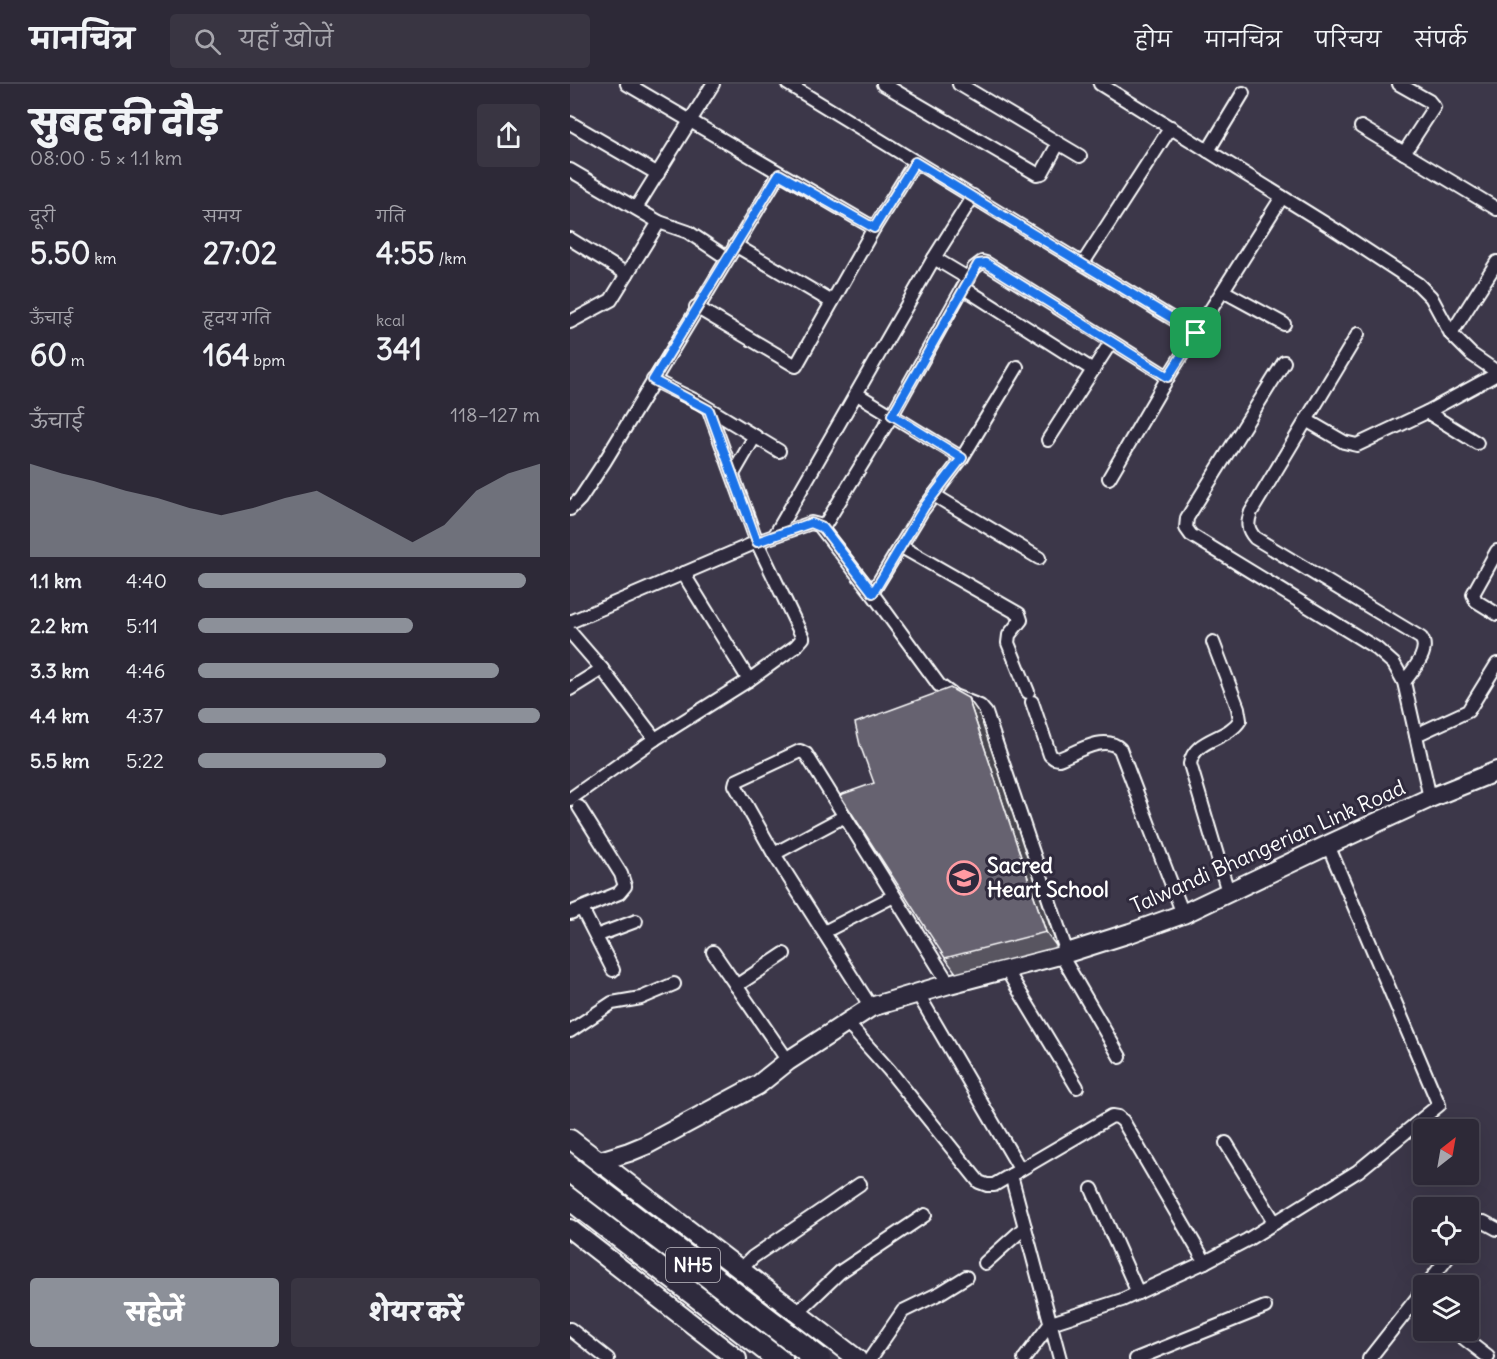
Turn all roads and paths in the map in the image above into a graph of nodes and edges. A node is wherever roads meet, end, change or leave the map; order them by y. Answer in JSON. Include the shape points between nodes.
{"nodes":[{"id":1,"x":627,"y":84,"type":"edge"},
{"id":2,"x":713,"y":84,"type":"edge"},
{"id":3,"x":788,"y":84,"type":"edge"},
{"id":4,"x":883,"y":84,"type":"edge"},
{"id":5,"x":959,"y":84,"type":"edge"},
{"id":6,"x":1100,"y":84,"type":"edge"},
{"id":7,"x":1399,"y":84,"type":"edge"},
{"id":8,"x":1243,"y":93,"type":"dead end"},
{"id":9,"x":690,"y":121,"type":"junction"},
{"id":10,"x":570,"y":123,"type":"edge"},
{"id":11,"x":1171,"y":127,"type":"junction"},
{"id":12,"x":1361,"y":127,"type":"dead end"},
{"id":13,"x":1058,"y":144,"type":"junction"},
{"id":14,"x":1208,"y":151,"type":"junction"},
{"id":15,"x":1404,"y":153,"type":"junction"},
{"id":16,"x":1080,"y":156,"type":"dead end"},
{"id":17,"x":915,"y":162,"type":"junction"},
{"id":18,"x":570,"y":170,"type":"edge"},
{"id":19,"x":658,"y":174,"type":"junction"},
{"id":20,"x":779,"y":174,"type":"junction"},
{"id":21,"x":973,"y":196,"type":"junction"},
{"id":22,"x":1282,"y":197,"type":"junction"},
{"id":23,"x":636,"y":208,"type":"junction"},
{"id":24,"x":1497,"y":209,"type":"edge"},
{"id":25,"x":659,"y":222,"type":"junction"},
{"id":26,"x":874,"y":228,"type":"junction"},
{"id":27,"x":570,"y":239,"type":"edge"},
{"id":28,"x":735,"y":245,"type":"junction"},
{"id":29,"x":727,"y":258,"type":"junction"},
{"id":30,"x":934,"y":258,"type":"junction"},
{"id":31,"x":1497,"y":262,"type":"edge"},
{"id":32,"x":1083,"y":263,"type":"junction"},
{"id":33,"x":627,"y":274,"type":"junction"},
{"id":34,"x":966,"y":283,"type":"junction"},
{"id":35,"x":1223,"y":291,"type":"junction"},
{"id":36,"x":832,"y":302,"type":"junction"},
{"id":37,"x":696,"y":307,"type":"junction"},
{"id":38,"x":573,"y":317,"type":"edge"},
{"id":39,"x":1284,"y":324,"type":"dead end"},
{"id":40,"x":1196,"y":333,"type":"junction"},
{"id":41,"x":1358,"y":334,"type":"dead end"},
{"id":42,"x":1451,"y":334,"type":"junction"},
{"id":43,"x":1111,"y":342,"type":"junction"},
{"id":44,"x":1284,"y":362,"type":"dead end"},
{"id":45,"x":1017,"y":367,"type":"dead end"},
{"id":46,"x":1093,"y":370,"type":"junction"},
{"id":47,"x":1497,"y":373,"type":"edge"},
{"id":48,"x":1168,"y":377,"type":"junction"},
{"id":49,"x":653,"y":380,"type":"junction"},
{"id":50,"x":857,"y":394,"type":"junction"},
{"id":51,"x":709,"y":410,"type":"junction"},
{"id":52,"x":1427,"y":412,"type":"junction"},
{"id":53,"x":892,"y":415,"type":"junction"},
{"id":54,"x":1306,"y":420,"type":"junction"},
{"id":55,"x":755,"y":436,"type":"junction"},
{"id":56,"x":1048,"y":440,"type":"dead end"},
{"id":57,"x":1477,"y":443,"type":"dead end"},
{"id":58,"x":779,"y":451,"type":"dead end"},
{"id":59,"x":962,"y":458,"type":"junction"},
{"id":60,"x":733,"y":474,"type":"junction"},
{"id":61,"x":1109,"y":478,"type":"dead end"},
{"id":62,"x":934,"y":495,"type":"junction"},
{"id":63,"x":570,"y":509,"type":"edge"},
{"id":64,"x":823,"y":528,"type":"junction"},
{"id":65,"x":775,"y":535,"type":"junction"},
{"id":66,"x":757,"y":542,"type":"junction"},
{"id":67,"x":900,"y":546,"type":"junction"},
{"id":68,"x":1497,"y":551,"type":"edge"},
{"id":69,"x":1039,"y":558,"type":"dead end"},
{"id":70,"x":683,"y":573,"type":"junction"},
{"id":71,"x":873,"y":593,"type":"junction"},
{"id":72,"x":1497,"y":614,"type":"edge"},
{"id":73,"x":570,"y":622,"type":"edge"},
{"id":74,"x":570,"y":632,"type":"edge"},
{"id":75,"x":1213,"y":642,"type":"dead end"},
{"id":76,"x":1497,"y":664,"type":"edge"},
{"id":77,"x":602,"y":669,"type":"junction"},
{"id":78,"x":749,"y":680,"type":"junction"},
{"id":79,"x":1404,"y":682,"type":"junction"},
{"id":80,"x":570,"y":689,"type":"edge"},
{"id":81,"x":1416,"y":735,"type":"junction"},
{"id":82,"x":655,"y":739,"type":"junction"},
{"id":83,"x":1497,"y":771,"type":"edge"},
{"id":84,"x":1430,"y":798,"type":"junction"},
{"id":85,"x":574,"y":803,"type":"edge"},
{"id":86,"x":845,"y":816,"type":"junction"},
{"id":87,"x":1328,"y":845,"type":"junction"},
{"id":88,"x":774,"y":854,"type":"junction"},
{"id":89,"x":1228,"y":892,"type":"junction"},
{"id":90,"x":894,"y":896,"type":"junction"},
{"id":91,"x":576,"y":911,"type":"edge"},
{"id":92,"x":1183,"y":914,"type":"junction"},
{"id":93,"x":636,"y":921,"type":"dead end"},
{"id":94,"x":824,"y":932,"type":"junction"},
{"id":95,"x":596,"y":936,"type":"junction"},
{"id":96,"x":713,"y":952,"type":"dead end"},
{"id":97,"x":784,"y":954,"type":"dead end"},
{"id":98,"x":1064,"y":954,"type":"junction"},
{"id":99,"x":1005,"y":969,"type":"junction"},
{"id":100,"x":613,"y":970,"type":"dead end"},
{"id":101,"x":674,"y":984,"type":"dead end"},
{"id":102,"x":949,"y":984,"type":"junction"},
{"id":103,"x":736,"y":986,"type":"junction"},
{"id":104,"x":918,"y":994,"type":"junction"},
{"id":105,"x":871,"y":1007,"type":"junction"},
{"id":106,"x":847,"y":1023,"type":"junction"},
{"id":107,"x":570,"y":1031,"type":"edge"},
{"id":108,"x":1120,"y":1057,"type":"dead end"},
{"id":109,"x":788,"y":1061,"type":"junction"},
{"id":110,"x":1077,"y":1087,"type":"dead end"},
{"id":111,"x":570,"y":1139,"type":"edge"},
{"id":112,"x":1226,"y":1143,"type":"dead end"},
{"id":113,"x":600,"y":1161,"type":"junction"},
{"id":114,"x":570,"y":1169,"type":"edge"},
{"id":115,"x":1016,"y":1172,"type":"junction"},
{"id":116,"x":570,"y":1182,"type":"edge"},
{"id":117,"x":860,"y":1184,"type":"dead end"},
{"id":118,"x":1092,"y":1189,"type":"dead end"},
{"id":119,"x":570,"y":1197,"type":"edge"},
{"id":120,"x":925,"y":1215,"type":"dead end"},
{"id":121,"x":1275,"y":1223,"type":"junction"},
{"id":122,"x":1479,"y":1223,"type":"edge"},
{"id":123,"x":1025,"y":1227,"type":"junction"},
{"id":124,"x":1497,"y":1229,"type":"edge"},
{"id":125,"x":570,"y":1230,"type":"edge"},
{"id":126,"x":1205,"y":1262,"type":"junction"},
{"id":127,"x":985,"y":1263,"type":"dead end"},
{"id":128,"x":1444,"y":1263,"type":"edge"},
{"id":129,"x":741,"y":1269,"type":"junction"},
{"id":130,"x":1434,"y":1275,"type":"edge"},
{"id":131,"x":966,"y":1277,"type":"dead end"},
{"id":132,"x":1138,"y":1293,"type":"junction"},
{"id":133,"x":1413,"y":1303,"type":"edge"},
{"id":134,"x":1265,"y":1307,"type":"dead end"},
{"id":135,"x":797,"y":1313,"type":"junction"},
{"id":136,"x":1051,"y":1323,"type":"junction"},
{"id":137,"x":570,"y":1329,"type":"edge"},
{"id":138,"x":1468,"y":1341,"type":"edge"},
{"id":139,"x":727,"y":1356,"type":"edge"},
{"id":140,"x":1151,"y":1356,"type":"edge"},
{"id":141,"x":1488,"y":1357,"type":"dead end"},
{"id":142,"x":608,"y":1359,"type":"edge"},
{"id":143,"x":780,"y":1359,"type":"edge"},
{"id":144,"x":818,"y":1359,"type":"edge"},
{"id":145,"x":857,"y":1359,"type":"edge"},
{"id":146,"x":870,"y":1359,"type":"edge"},
{"id":147,"x":1024,"y":1359,"type":"edge"},
{"id":148,"x":1060,"y":1359,"type":"edge"},
{"id":149,"x":1136,"y":1359,"type":"edge"},
{"id":150,"x":1369,"y":1359,"type":"edge"}],
"edges":[{"from":1,"to":9,"type":"street"},
{"from":2,"to":9,"type":"street"},
{"from":3,"to":17,"type":"street"},
{"from":4,"to":13,"type":"street","via":[[1036,174],[1046,168]]},
{"from":5,"to":13,"type":"street"},
{"from":6,"to":11,"type":"street"},
{"from":7,"to":15,"type":"street","via":[[1434,107]]},
{"from":8,"to":14,"type":"street"},
{"from":9,"to":19,"type":"street"},
{"from":9,"to":20,"type":"street"},
{"from":10,"to":19,"type":"street"},
{"from":11,"to":14,"type":"street"},
{"from":11,"to":32,"type":"street"},
{"from":12,"to":15,"type":"street"},
{"from":13,"to":16,"type":"street"},
{"from":14,"to":22,"type":"street"},
{"from":15,"to":24,"type":"street"},
{"from":17,"to":21,"type":"street"},
{"from":17,"to":26,"type":"street"},
{"from":18,"to":23,"type":"street"},
{"from":19,"to":23,"type":"street"},
{"from":20,"to":26,"type":"street"},
{"from":20,"to":28,"type":"street"},
{"from":21,"to":30,"type":"street"},
{"from":21,"to":32,"type":"street"},
{"from":22,"to":35,"type":"street"},
{"from":22,"to":42,"type":"street","via":[[1423,288]]},
{"from":23,"to":25,"type":"street"},
{"from":25,"to":29,"type":"street","via":[[688,232]]},
{"from":25,"to":33,"type":"street"},
{"from":26,"to":36,"type":"street"},
{"from":27,"to":33,"type":"street"},
{"from":28,"to":29,"type":"street"},
{"from":28,"to":36,"type":"street"},
{"from":29,"to":37,"type":"street"},
{"from":30,"to":34,"type":"street"},
{"from":30,"to":50,"type":"street"},
{"from":31,"to":42,"type":"street"},
{"from":32,"to":40,"type":"street"},
{"from":33,"to":38,"type":"street","via":[[611,300]]},
{"from":34,"to":43,"type":"street","via":[[978,264],[986,263]]},
{"from":34,"to":46,"type":"street"},
{"from":34,"to":53,"type":"street"},
{"from":35,"to":39,"type":"street"},
{"from":35,"to":40,"type":"street"},
{"from":36,"to":37,"type":"street","via":[[796,366]]},
{"from":37,"to":49,"type":"street"},
{"from":40,"to":48,"type":"street"},
{"from":41,"to":54,"type":"street"},
{"from":42,"to":47,"type":"street"},
{"from":43,"to":46,"type":"street"},
{"from":43,"to":48,"type":"street"},
{"from":44,"to":79,"type":"street","via":[[1187,518],[1186,528],[1191,535],[1376,648],[1394,664]]},
{"from":45,"to":59,"type":"street"},
{"from":46,"to":56,"type":"street"},
{"from":47,"to":52,"type":"street"},
{"from":48,"to":61,"type":"street"},
{"from":49,"to":51,"type":"street"},
{"from":49,"to":63,"type":"street"},
{"from":50,"to":53,"type":"street"},
{"from":50,"to":65,"type":"street"},
{"from":51,"to":55,"type":"street"},
{"from":51,"to":60,"type":"street"},
{"from":52,"to":54,"type":"street","via":[[1357,445],[1344,442]]},
{"from":52,"to":57,"type":"street"},
{"from":53,"to":59,"type":"street"},
{"from":53,"to":64,"type":"street"},
{"from":54,"to":79,"type":"street","via":[[1251,512],[1249,532],[1421,638],[1424,651]]},
{"from":55,"to":58,"type":"street"},
{"from":55,"to":60,"type":"street"},
{"from":59,"to":62,"type":"street"},
{"from":60,"to":66,"type":"street"},
{"from":62,"to":67,"type":"street"},
{"from":62,"to":69,"type":"street"},
{"from":64,"to":65,"type":"street","via":[[811,523]]},
{"from":64,"to":71,"type":"street"},
{"from":65,"to":66,"type":"street"},
{"from":66,"to":70,"type":"street"},
{"from":66,"to":78,"type":"street","via":[[803,638]]},
{"from":67,"to":71,"type":"street"},
{"from":67,"to":92,"type":"street","via":[[1019,614],[1021,620],[1009,635],[1008,643],[1050,755],[1059,759],[1103,742],[1119,749]]},
{"from":68,"to":72,"type":"street","via":[[1473,594],[1476,601]]},
{"from":70,"to":73,"type":"street"},
{"from":70,"to":78,"type":"street"},
{"from":71,"to":98,"type":"street","via":[[942,689],[980,706],[986,713]]},
{"from":74,"to":77,"type":"street"},
{"from":75,"to":89,"type":"street","via":[[1240,720],[1197,749],[1190,764]]},
{"from":76,"to":81,"type":"street","via":[[1468,711]]},
{"from":77,"to":80,"type":"street"},
{"from":77,"to":82,"type":"street"},
{"from":78,"to":82,"type":"street"},
{"from":79,"to":81,"type":"street"},
{"from":81,"to":84,"type":"street"},
{"from":82,"to":85,"type":"street"},
{"from":83,"to":84,"type":"street","name":"Talwandi Bhangerian Link Road"},
{"from":84,"to":87,"type":"street","name":"Talwandi Bhangerian Link Road"},
{"from":85,"to":91,"type":"street","via":[[625,886],[618,893]]},
{"from":86,"to":88,"type":"street"},
{"from":86,"to":88,"type":"street","via":[[803,751],[736,781]]},
{"from":86,"to":90,"type":"street"},
{"from":87,"to":89,"type":"street","name":"Talwandi Bhangerian Link Road"},
{"from":87,"to":121,"type":"street","via":[[1439,1105],[1358,1171]]},
{"from":88,"to":94,"type":"street"},
{"from":89,"to":92,"type":"street","name":"Talwandi Bhangerian Link Road"},
{"from":90,"to":94,"type":"street"},
{"from":90,"to":102,"type":"street"},
{"from":91,"to":95,"type":"street"},
{"from":92,"to":98,"type":"street","name":"Talwandi Bhangerian Link Road"},
{"from":93,"to":95,"type":"street"},
{"from":94,"to":105,"type":"street"},
{"from":95,"to":100,"type":"street"},
{"from":96,"to":103,"type":"street"},
{"from":97,"to":103,"type":"street"},
{"from":98,"to":99,"type":"street","name":"Talwandi Bhangerian Link Road"},
{"from":98,"to":108,"type":"street"},
{"from":99,"to":102,"type":"street","name":"Talwandi Bhangerian Link Road"},
{"from":99,"to":110,"type":"street"},
{"from":101,"to":107,"type":"street","via":[[641,998],[612,1003]]},
{"from":102,"to":104,"type":"street","name":"Talwandi Bhangerian Link Road"},
{"from":103,"to":109,"type":"street"},
{"from":104,"to":105,"type":"street","name":"Talwandi Bhangerian Link Road"},
{"from":104,"to":115,"type":"street"},
{"from":105,"to":106,"type":"street","name":"Talwandi Bhangerian Link Road"},
{"from":106,"to":109,"type":"street","name":"Talwandi Bhangerian Link Road"},
{"from":106,"to":115,"type":"street","via":[[979,1182],[990,1186]]},
{"from":109,"to":113,"type":"street","name":"Talwandi Bhangerian Link Road","via":[[758,1085],[666,1134]]},
{"from":111,"to":113,"type":"street"},
{"from":112,"to":121,"type":"street"},
{"from":113,"to":116,"type":"street","name":"Talwandi Bhangerian Link Road"},
{"from":113,"to":129,"type":"street"},
{"from":114,"to":144,"type":"highway","number":"NH5","bridge":true},
{"from":115,"to":123,"type":"street"},
{"from":115,"to":126,"type":"street","via":[[1112,1116],[1118,1117]]},
{"from":117,"to":129,"type":"street"},
{"from":118,"to":132,"type":"street"},
{"from":119,"to":143,"type":"highway","number":"NH5"},
{"from":120,"to":135,"type":"street","via":[[840,1272]]},
{"from":121,"to":126,"type":"street"},
{"from":122,"to":124,"type":"street"},
{"from":123,"to":127,"type":"street"},
{"from":123,"to":136,"type":"street"},
{"from":125,"to":139,"type":"street"},
{"from":126,"to":132,"type":"street"},
{"from":128,"to":130,"type":"street"},
{"from":129,"to":135,"type":"street"},
{"from":131,"to":146,"type":"street","via":[[903,1311]]},
{"from":132,"to":136,"type":"street"},
{"from":133,"to":150,"type":"street"},
{"from":134,"to":140,"type":"street"},
{"from":135,"to":145,"type":"street"},
{"from":136,"to":147,"type":"street"},
{"from":136,"to":148,"type":"street"},
{"from":137,"to":142,"type":"street"},
{"from":138,"to":141,"type":"street"},
{"from":140,"to":149,"type":"street"}]}
